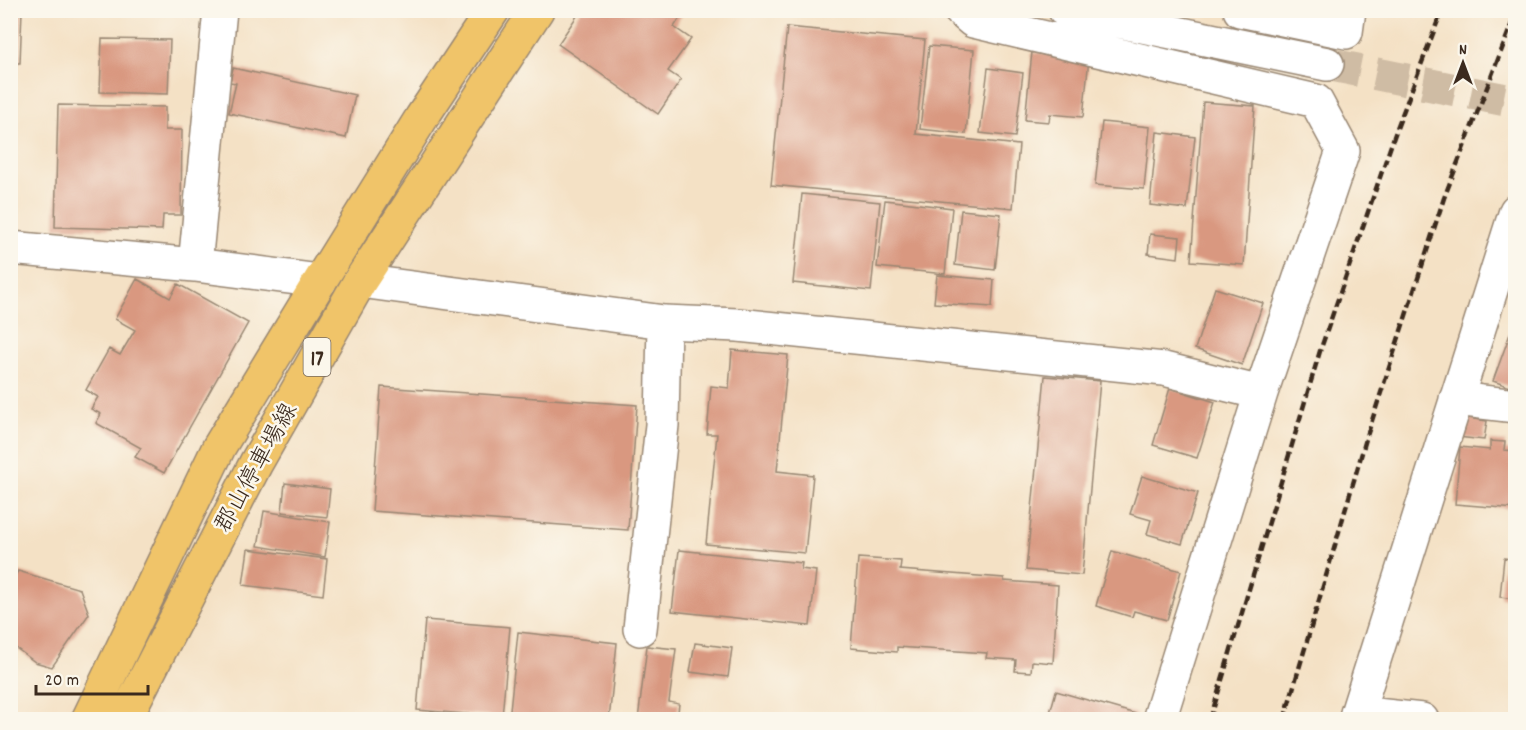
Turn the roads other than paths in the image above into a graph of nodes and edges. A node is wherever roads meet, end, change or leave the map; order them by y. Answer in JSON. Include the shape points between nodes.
{"nodes":[{"id":1,"x":219,"y":10,"type":"edge"},
{"id":2,"x":493,"y":10,"type":"edge"},
{"id":3,"x":537,"y":10,"type":"edge"},
{"id":4,"x":960,"y":10,"type":"edge"},
{"id":5,"x":1065,"y":10,"type":"edge"},
{"id":6,"x":1240,"y":10,"type":"edge"},
{"id":7,"x":1348,"y":21,"type":"edge"},
{"id":8,"x":1327,"y":64,"type":"tunnel mouth"},
{"id":9,"x":1316,"y":101,"type":"junction"},
{"id":10,"x":1515,"y":211,"type":"edge"},
{"id":11,"x":10,"y":248,"type":"edge"},
{"id":12,"x":195,"y":265,"type":"junction"},
{"id":13,"x":320,"y":281,"type":"junction"},
{"id":14,"x":360,"y":281,"type":"junction"},
{"id":15,"x":663,"y":322,"type":"junction"},
{"id":16,"x":1261,"y":393,"type":"junction"},
{"id":17,"x":1456,"y":399,"type":"junction"},
{"id":18,"x":1515,"y":406,"type":"edge"},
{"id":19,"x":640,"y":628,"type":"dead end"},
{"id":20,"x":1356,"y":716,"type":"edge"},
{"id":21,"x":88,"y":720,"type":"edge"},
{"id":22,"x":124,"y":720,"type":"edge"},
{"id":23,"x":1159,"y":720,"type":"edge"},
{"id":24,"x":1422,"y":720,"type":"edge"}],
"edges":[{"from":1,"to":12,"type":"street"},
{"from":2,"to":13,"type":"main road","name":"郡山停車場線","number":"17"},
{"from":3,"to":14,"type":"main road","name":"郡山停車場線","number":"17"},
{"from":4,"to":9,"type":"street","via":[[973,21]]},
{"from":5,"to":8,"type":"street"},
{"from":6,"to":7,"type":"street"},
{"from":7,"to":9,"type":"street"},
{"from":9,"to":16,"type":"street","via":[[1343,151]]},
{"from":10,"to":17,"type":"street"},
{"from":11,"to":12,"type":"street"},
{"from":12,"to":13,"type":"street"},
{"from":13,"to":21,"type":"main road","name":"郡山停車場線","number":"17","via":[[219,447]]},
{"from":14,"to":15,"type":"street"},
{"from":14,"to":22,"type":"main road","name":"郡山停車場線","number":"17","via":[[256,463]]},
{"from":15,"to":16,"type":"street","via":[[738,325],[1164,369]]},
{"from":15,"to":19,"type":"street","via":[[662,425]]},
{"from":16,"to":23,"type":"street"},
{"from":17,"to":18,"type":"street"},
{"from":17,"to":20,"type":"street"},
{"from":20,"to":24,"type":"street"}]}
